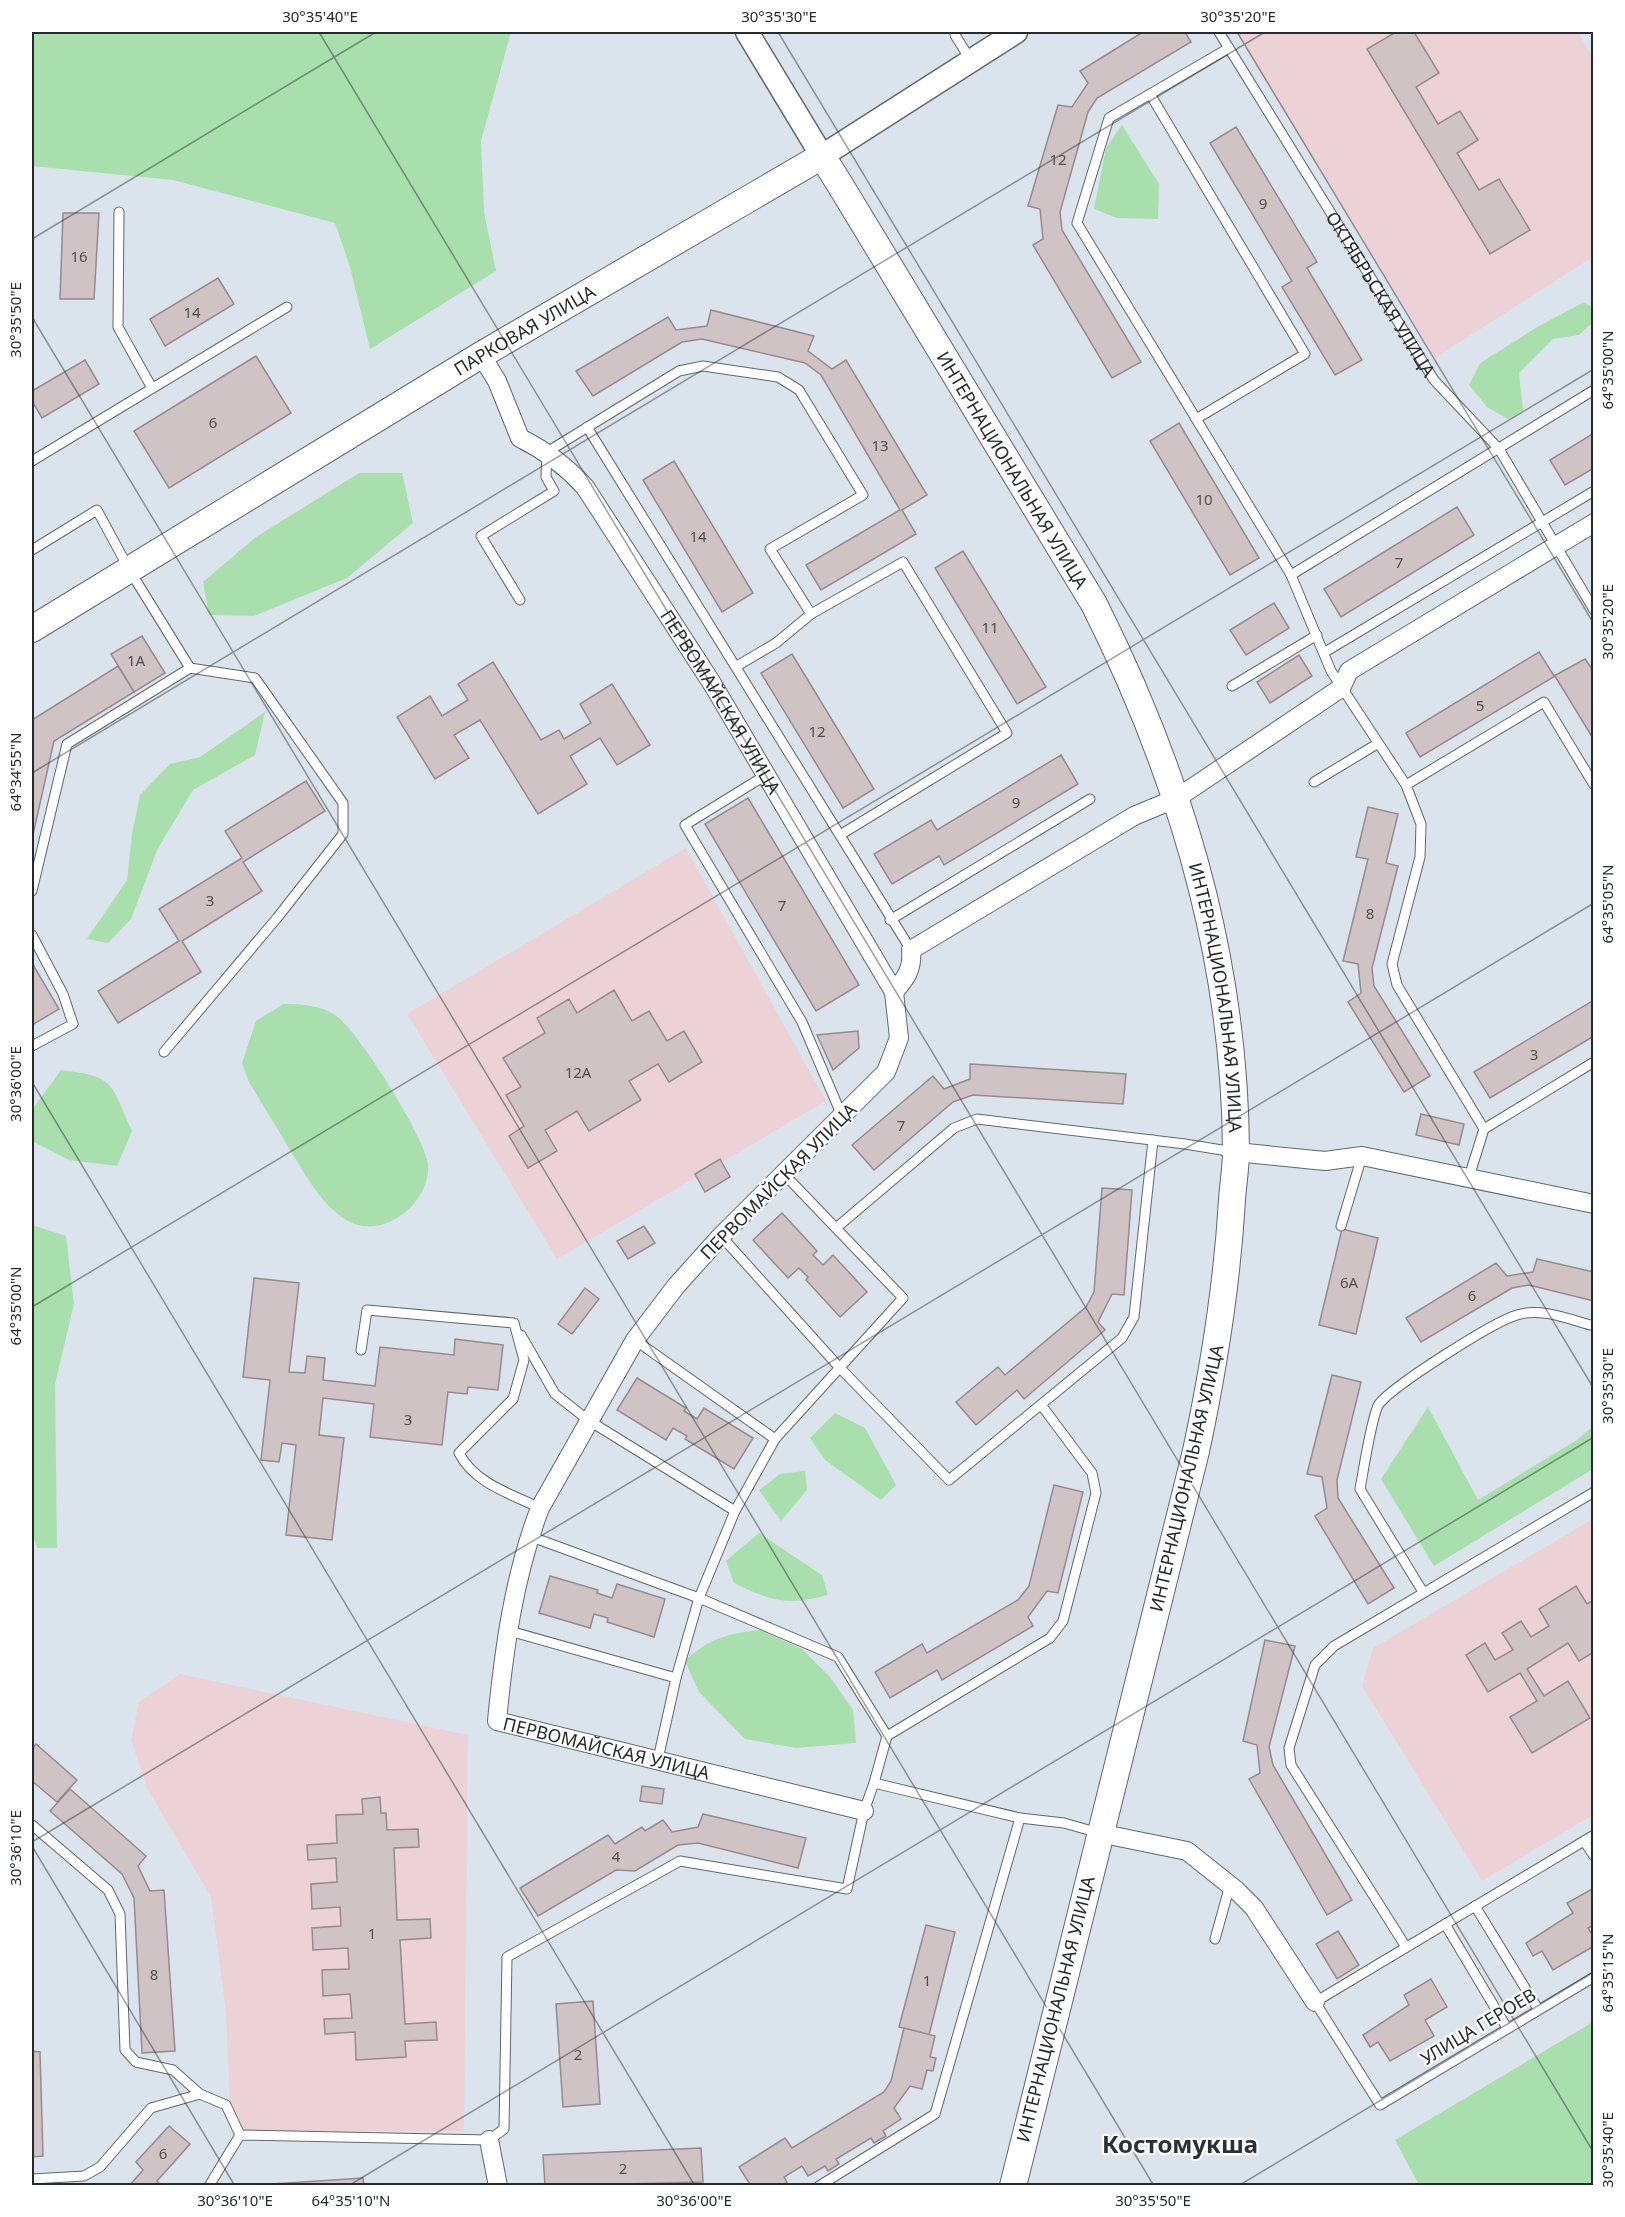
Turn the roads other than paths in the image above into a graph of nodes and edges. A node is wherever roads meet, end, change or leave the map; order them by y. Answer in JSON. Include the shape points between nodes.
{"nodes":[{"id":1,"x":747,"y":32,"type":"edge"},
{"id":2,"x":1016,"y":32,"type":"edge"},
{"id":3,"x":1219,"y":32,"type":"edge"},
{"id":4,"x":955,"y":35,"type":"dead end"},
{"id":5,"x":1228,"y":48,"type":"junction"},
{"id":6,"x":970,"y":59,"type":"junction"},
{"id":7,"x":1150,"y":94,"type":"junction"},
{"id":8,"x":822,"y":156,"type":"junction"},
{"id":9,"x":119,"y":212,"type":"dead end"},
{"id":10,"x":287,"y":307,"type":"dead end"},
{"id":11,"x":481,"y":355,"type":"junction"},
{"id":12,"x":152,"y":388,"type":"junction"},
{"id":13,"x":1593,"y":390,"type":"edge"},
{"id":14,"x":1196,"y":419,"type":"junction"},
{"id":15,"x":587,"y":427,"type":"junction"},
{"id":16,"x":1499,"y":449,"type":"junction"},
{"id":17,"x":547,"y":452,"type":"junction"},
{"id":18,"x":32,"y":461,"type":"edge"},
{"id":19,"x":1593,"y":491,"type":"edge"},
{"id":20,"x":1542,"y":523,"type":"junction"},
{"id":21,"x":1593,"y":523,"type":"edge"},
{"id":22,"x":1557,"y":546,"type":"junction"},
{"id":23,"x":32,"y":550,"type":"edge"},
{"id":24,"x":130,"y":571,"type":"junction"},
{"id":25,"x":1291,"y":575,"type":"junction"},
{"id":26,"x":520,"y":600,"type":"dead end"},
{"id":27,"x":1593,"y":610,"type":"edge"},
{"id":28,"x":811,"y":615,"type":"junction"},
{"id":29,"x":32,"y":629,"type":"edge"},
{"id":30,"x":1317,"y":635,"type":"junction"},
{"id":31,"x":1324,"y":652,"type":"junction"},
{"id":32,"x":737,"y":666,"type":"junction"},
{"id":33,"x":190,"y":668,"type":"junction"},
{"id":34,"x":1232,"y":686,"type":"dead end"},
{"id":35,"x":1341,"y":688,"type":"junction"},
{"id":36,"x":1377,"y":744,"type":"junction"},
{"id":37,"x":766,"y":776,"type":"junction"},
{"id":38,"x":1314,"y":782,"type":"dead end"},
{"id":39,"x":1406,"y":785,"type":"junction"},
{"id":40,"x":1593,"y":785,"type":"edge"},
{"id":41,"x":1177,"y":798,"type":"junction"},
{"id":42,"x":1090,"y":799,"type":"dead end"},
{"id":43,"x":840,"y":835,"type":"junction"},
{"id":44,"x":32,"y":891,"type":"edge"},
{"id":45,"x":890,"y":920,"type":"junction"},
{"id":46,"x":32,"y":935,"type":"edge"},
{"id":47,"x":911,"y":950,"type":"junction"},
{"id":48,"x":894,"y":992,"type":"junction"},
{"id":49,"x":32,"y":1046,"type":"edge"},
{"id":50,"x":164,"y":1052,"type":"dead end"},
{"id":51,"x":1593,"y":1062,"type":"edge"},
{"id":52,"x":842,"y":1116,"type":"junction"},
{"id":53,"x":1484,"y":1130,"type":"junction"},
{"id":54,"x":1153,"y":1140,"type":"junction"},
{"id":55,"x":1236,"y":1152,"type":"junction"},
{"id":56,"x":1362,"y":1156,"type":"junction"},
{"id":57,"x":783,"y":1173,"type":"junction"},
{"id":58,"x":1469,"y":1178,"type":"junction"},
{"id":59,"x":1593,"y":1204,"type":"edge"},
{"id":60,"x":1341,"y":1226,"type":"dead end"},
{"id":61,"x":836,"y":1228,"type":"junction"},
{"id":62,"x":722,"y":1236,"type":"junction"},
{"id":63,"x":514,"y":1323,"type":"junction"},
{"id":64,"x":1593,"y":1326,"type":"edge"},
{"id":65,"x":635,"y":1340,"type":"junction"},
{"id":66,"x":361,"y":1350,"type":"dead end"},
{"id":67,"x":839,"y":1366,"type":"junction"},
{"id":68,"x":1042,"y":1406,"type":"junction"},
{"id":69,"x":588,"y":1420,"type":"junction"},
{"id":70,"x":775,"y":1439,"type":"junction"},
{"id":71,"x":1593,"y":1492,"type":"edge"},
{"id":72,"x":540,"y":1508,"type":"junction"},
{"id":73,"x":735,"y":1511,"type":"junction"},
{"id":74,"x":530,"y":1536,"type":"junction"},
{"id":75,"x":1423,"y":1592,"type":"junction"},
{"id":76,"x":699,"y":1598,"type":"junction"},
{"id":77,"x":506,"y":1630,"type":"junction"},
{"id":78,"x":676,"y":1678,"type":"junction"},
{"id":79,"x":887,"y":1736,"type":"junction"},
{"id":80,"x":658,"y":1759,"type":"junction"},
{"id":81,"x":874,"y":1783,"type":"junction"},
{"id":82,"x":864,"y":1811,"type":"junction"},
{"id":83,"x":1020,"y":1818,"type":"junction"},
{"id":84,"x":32,"y":1825,"type":"edge"},
{"id":85,"x":1099,"y":1833,"type":"junction"},
{"id":86,"x":1593,"y":1835,"type":"edge"},
{"id":87,"x":1584,"y":1840,"type":"junction"},
{"id":88,"x":1593,"y":1857,"type":"edge"},
{"id":89,"x":1230,"y":1885,"type":"junction"},
{"id":90,"x":1475,"y":1906,"type":"junction"},
{"id":91,"x":1445,"y":1924,"type":"junction"},
{"id":92,"x":1215,"y":1939,"type":"dead end"},
{"id":93,"x":1406,"y":1947,"type":"junction"},
{"id":94,"x":1593,"y":1977,"type":"edge"},
{"id":95,"x":1315,"y":2002,"type":"junction"},
{"id":96,"x":1539,"y":2009,"type":"junction"},
{"id":97,"x":1507,"y":2028,"type":"junction"},
{"id":98,"x":200,"y":2094,"type":"junction"},
{"id":99,"x":240,"y":2135,"type":"junction"},
{"id":100,"x":489,"y":2140,"type":"junction"},
{"id":101,"x":32,"y":2179,"type":"edge"},
{"id":102,"x":209,"y":2186,"type":"edge"},
{"id":103,"x":498,"y":2186,"type":"edge"},
{"id":104,"x":819,"y":2186,"type":"edge"},
{"id":105,"x":1012,"y":2186,"type":"edge"}],
"edges":[{"from":1,"to":8,"type":"street"},
{"from":2,"to":6,"type":"street","name":"ПАРКОВАЯ УЛИЦА"},
{"from":3,"to":5,"type":"lane","name":"ОКТЯБРЬСКАЯ УЛИЦА"},
{"from":4,"to":6,"type":"lane"},
{"from":5,"to":7,"type":"lane"},
{"from":5,"to":16,"type":"lane","name":"ОКТЯБРЬСКАЯ УЛИЦА","via":[[1434,380]]},
{"from":6,"to":8,"type":"street","name":"ПАРКОВАЯ УЛИЦА"},
{"from":7,"to":14,"type":"lane","via":[[1109,118],[1077,223]]},
{"from":7,"to":14,"type":"lane","via":[[1305,354]]},
{"from":8,"to":11,"type":"main road","name":"ПАРКОВАЯ УЛИЦА"},
{"from":8,"to":41,"type":"main road","name":"ИНТЕРНАЦИОНАЛЬНАЯ УЛИЦА","via":[[1094,604],[1128,671]]},
{"from":9,"to":12,"type":"lane","via":[[118,327]]},
{"from":10,"to":12,"type":"lane"},
{"from":11,"to":17,"type":"street","name":"ПЕРВОМАЙСКАЯ УЛИЦА","via":[[497,381],[520,438]]},
{"from":11,"to":24,"type":"main road","name":"ПАРКОВАЯ УЛИЦА"},
{"from":12,"to":18,"type":"lane"},
{"from":13,"to":16,"type":"lane"},
{"from":14,"to":25,"type":"lane"},
{"from":15,"to":17,"type":"lane"},
{"from":15,"to":28,"type":"lane","via":[[679,371],[704,366],[778,378],[799,390],[863,495],[770,549]]},
{"from":15,"to":32,"type":"lane","name":"ПЕРВОМАЙСКАЯ УЛИЦА"},
{"from":16,"to":20,"type":"lane","name":"ОКТЯБРЬСКАЯ УЛИЦА"},
{"from":16,"to":25,"type":"lane"},
{"from":17,"to":26,"type":"lane","via":[[546,477],[554,491],[481,537]]},
{"from":17,"to":37,"type":"street","name":"ПЕРВОМАЙСКАЯ УЛИЦА","via":[[585,487]]},
{"from":19,"to":20,"type":"lane"},
{"from":20,"to":22,"type":"lane","name":"ОКТЯБРЬСКАЯ УЛИЦА"},
{"from":20,"to":31,"type":"lane"},
{"from":21,"to":22,"type":"street"},
{"from":22,"to":27,"type":"lane","name":"ОКТЯБРЬСКАЯ УЛИЦА"},
{"from":22,"to":35,"type":"street","via":[[1349,671]]},
{"from":23,"to":24,"type":"lane","via":[[97,510]]},
{"from":24,"to":29,"type":"main road","name":"ПАРКОВАЯ УЛИЦА"},
{"from":24,"to":33,"type":"lane"},
{"from":25,"to":30,"type":"lane"},
{"from":28,"to":32,"type":"lane","via":[[776,643]]},
{"from":28,"to":43,"type":"lane","via":[[903,562],[1007,733]]},
{"from":30,"to":31,"type":"lane"},
{"from":30,"to":34,"type":"lane"},
{"from":31,"to":35,"type":"lane"},
{"from":32,"to":43,"type":"lane","name":"ПЕРВОМАЙСКАЯ УЛИЦА"},
{"from":33,"to":44,"type":"lane","via":[[67,744]]},
{"from":33,"to":50,"type":"lane","via":[[255,678],[343,803],[343,834]]},
{"from":35,"to":36,"type":"lane"},
{"from":35,"to":41,"type":"street"},
{"from":36,"to":38,"type":"lane"},
{"from":36,"to":39,"type":"lane"},
{"from":37,"to":48,"type":"street","name":"ПЕРВОМАЙСКАЯ УЛИЦА"},
{"from":37,"to":52,"type":"lane","via":[[685,825],[802,1022]]},
{"from":39,"to":40,"type":"lane","via":[[1544,702]]},
{"from":39,"to":53,"type":"lane","via":[[1421,824],[1420,857],[1392,964],[1397,985]]},
{"from":41,"to":47,"type":"street","via":[[1134,816]]},
{"from":41,"to":55,"type":"main road","name":"ИНТЕРНАЦИОНАЛЬНАЯ УЛИЦА","via":[[1220,965],[1230,1031]]},
{"from":42,"to":45,"type":"lane"},
{"from":43,"to":45,"type":"lane","name":"ПЕРВОМАЙСКАЯ УЛИЦА"},
{"from":45,"to":47,"type":"lane","name":"ПЕРВОМАЙСКАЯ УЛИЦА"},
{"from":46,"to":49,"type":"lane","via":[[63,994],[73,1024]]},
{"from":47,"to":48,"type":"street","via":[[912,964],[907,977]]},
{"from":48,"to":52,"type":"street","name":"ПЕРВОМАЙСКАЯ УЛИЦА","via":[[899,1038],[886,1072]]},
{"from":51,"to":53,"type":"lane"},
{"from":52,"to":57,"type":"street","name":"ПЕРВОМАЙСКАЯ УЛИЦА"},
{"from":53,"to":58,"type":"lane"},
{"from":54,"to":55,"type":"lane"},
{"from":54,"to":61,"type":"lane","via":[[977,1119],[954,1128]]},
{"from":54,"to":68,"type":"lane","via":[[1134,1317],[1122,1338]]},
{"from":55,"to":56,"type":"street","via":[[1325,1161]]},
{"from":55,"to":85,"type":"main road","name":"ИНТЕРНАЦИОНАЛЬНАЯ УЛИЦА","via":[[1229,1262],[1217,1353],[1196,1451]]},
{"from":56,"to":58,"type":"street"},
{"from":56,"to":60,"type":"lane"},
{"from":57,"to":61,"type":"lane"},
{"from":57,"to":62,"type":"street","name":"ПЕРВОМАЙСКАЯ УЛИЦА"},
{"from":58,"to":59,"type":"street"},
{"from":61,"to":67,"type":"lane","via":[[903,1298]]},
{"from":62,"to":65,"type":"street","name":"ПЕРВОМАЙСКАЯ УЛИЦА","via":[[676,1286]]},
{"from":62,"to":67,"type":"lane"},
{"from":63,"to":66,"type":"lane","via":[[366,1310]]},
{"from":63,"to":69,"type":"lane","via":[[555,1394]]},
{"from":63,"to":72,"type":"lane","via":[[524,1360],[513,1399],[459,1453],[466,1467],[490,1484]]},
{"from":64,"to":75,"type":"lane","via":[[1538,1312],[1517,1314],[1399,1386],[1378,1405],[1360,1489]]},
{"from":65,"to":69,"type":"street","name":"ПЕРВОМАЙСКАЯ УЛИЦА"},
{"from":65,"to":70,"type":"lane"},
{"from":67,"to":68,"type":"lane","via":[[949,1480]]},
{"from":67,"to":70,"type":"lane"},
{"from":68,"to":79,"type":"lane","via":[[1092,1473],[1095,1492],[1063,1621],[1050,1638]]},
{"from":69,"to":72,"type":"street","name":"ПЕРВОМАЙСКАЯ УЛИЦА"},
{"from":69,"to":73,"type":"lane"},
{"from":70,"to":73,"type":"lane"},
{"from":71,"to":75,"type":"lane"},
{"from":72,"to":74,"type":"street","name":"ПЕРВОМАЙСКАЯ УЛИЦА"},
{"from":73,"to":76,"type":"lane"},
{"from":74,"to":76,"type":"lane"},
{"from":74,"to":77,"type":"street","name":"ПЕРВОМАЙСКАЯ УЛИЦА"},
{"from":75,"to":93,"type":"lane","via":[[1334,1646],[1315,1665],[1289,1748],[1291,1765]]},
{"from":76,"to":78,"type":"lane"},
{"from":76,"to":79,"type":"lane","via":[[838,1657]]},
{"from":77,"to":78,"type":"lane"},
{"from":77,"to":80,"type":"street","name":"ПЕРВОМАЙСКАЯ УЛИЦА","via":[[496,1720]]},
{"from":78,"to":80,"type":"lane"},
{"from":79,"to":81,"type":"lane"},
{"from":80,"to":82,"type":"street","name":"ПЕРВОМАЙСКАЯ УЛИЦА"},
{"from":81,"to":82,"type":"lane"},
{"from":81,"to":83,"type":"lane"},
{"from":82,"to":100,"type":"lane","via":[[847,1889],[680,1861],[507,1957],[504,2129]]},
{"from":83,"to":85,"type":"lane","via":[[1064,1823]]},
{"from":83,"to":104,"type":"lane","via":[[935,2114]]},
{"from":84,"to":98,"type":"lane","via":[[108,1890],[120,1914],[125,2050],[136,2062],[173,2070]]},
{"from":85,"to":89,"type":"street","via":[[1187,1851]]},
{"from":85,"to":105,"type":"main road","name":"ИНТЕРНАЦИОНАЛЬНАЯ УЛИЦА"},
{"from":86,"to":87,"type":"lane"},
{"from":87,"to":88,"type":"lane"},
{"from":87,"to":90,"type":"lane"},
{"from":89,"to":92,"type":"lane"},
{"from":89,"to":95,"type":"street","via":[[1254,1908]]},
{"from":90,"to":91,"type":"lane"},
{"from":90,"to":96,"type":"lane"},
{"from":91,"to":93,"type":"lane"},
{"from":91,"to":97,"type":"lane"},
{"from":93,"to":95,"type":"lane"},
{"from":94,"to":96,"type":"lane","name":"УЛИЦА ГЕРОЕВ"},
{"from":95,"to":97,"type":"lane","name":"УЛИЦА ГЕРОЕВ","via":[[1380,2105]]},
{"from":96,"to":97,"type":"lane","name":"УЛИЦА ГЕРОЕВ"},
{"from":98,"to":99,"type":"lane","via":[[226,2105]]},
{"from":98,"to":101,"type":"lane","via":[[151,2108],[100,2167],[84,2176]]},
{"from":99,"to":100,"type":"lane"},
{"from":99,"to":102,"type":"lane"},
{"from":100,"to":103,"type":"street"}]}
